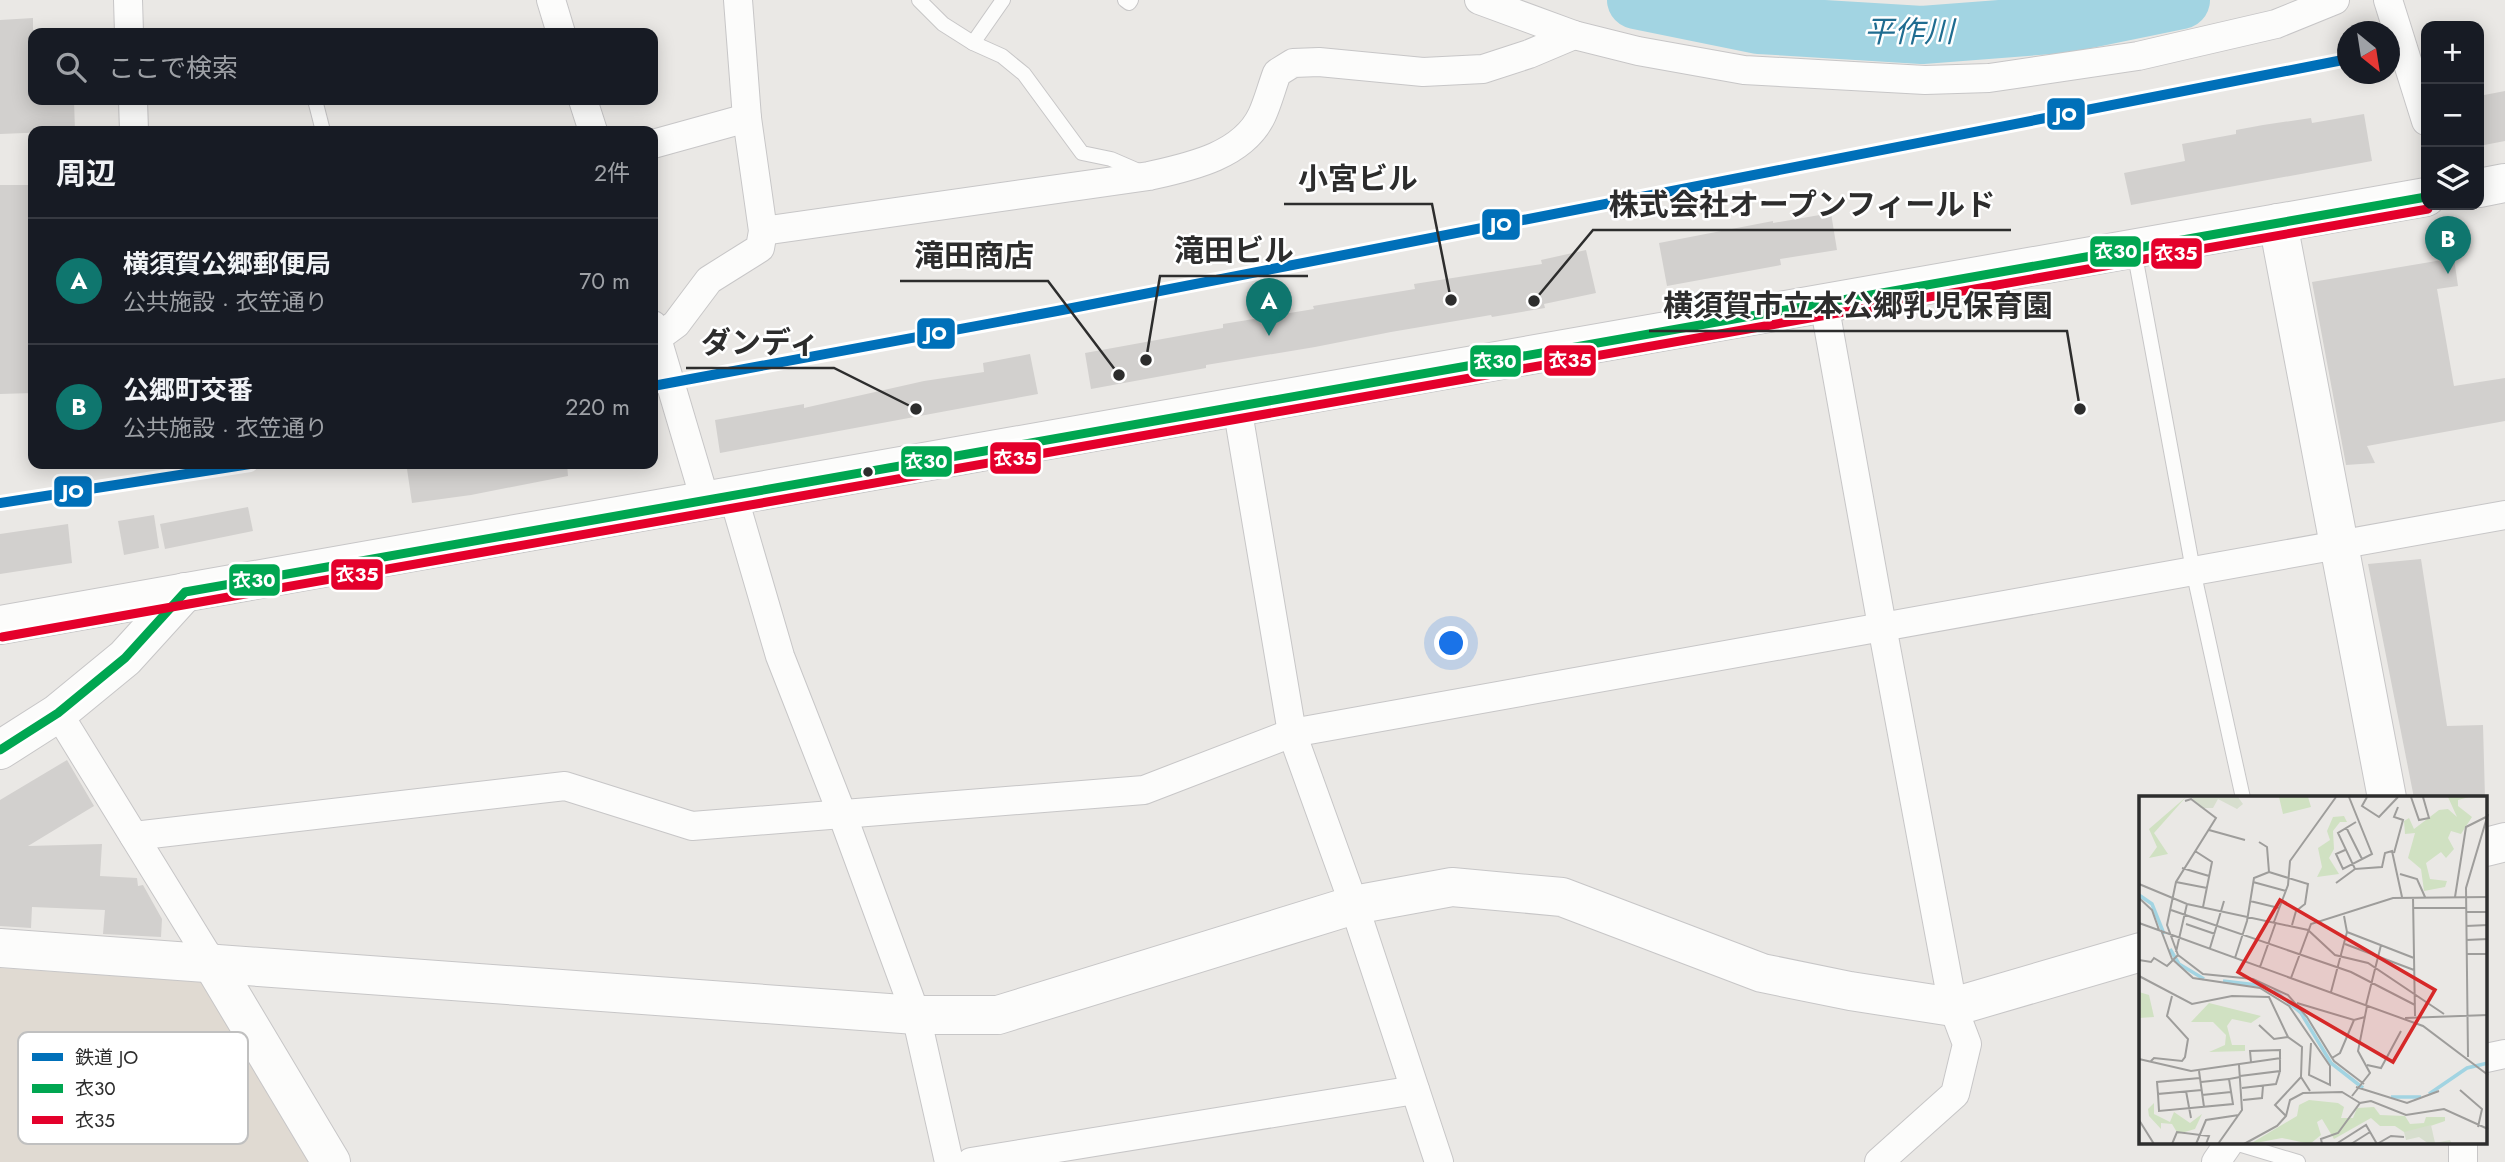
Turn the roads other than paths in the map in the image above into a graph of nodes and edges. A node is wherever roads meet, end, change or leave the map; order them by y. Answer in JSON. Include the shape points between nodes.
{"nodes":[{"id":1,"x":128,"y":0,"type":"edge"},
{"id":2,"x":551,"y":0,"type":"edge"},
{"id":3,"x":738,"y":0,"type":"edge"},
{"id":4,"x":919,"y":0,"type":"edge"},
{"id":5,"x":1003,"y":0,"type":"edge"},
{"id":6,"x":1125,"y":0,"type":"edge"},
{"id":7,"x":1132,"y":0,"type":"edge"},
{"id":8,"x":1479,"y":0,"type":"edge"},
{"id":9,"x":2388,"y":0,"type":"edge"},
{"id":10,"x":2330,"y":1,"type":"edge"},
{"id":11,"x":130,"y":28,"type":"edge"},
{"id":12,"x":559,"y":28,"type":"edge"},
{"id":13,"x":1574,"y":35,"type":"junction"},
{"id":14,"x":973,"y":43,"type":"junction"},
{"id":15,"x":133,"y":105,"type":"edge"},
{"id":16,"x":316,"y":105,"type":"edge"},
{"id":17,"x":585,"y":105,"type":"edge"},
{"id":18,"x":2421,"y":105,"type":"edge"},
{"id":19,"x":747,"y":118,"type":"junction"},
{"id":20,"x":134,"y":126,"type":"edge"},
{"id":21,"x":322,"y":126,"type":"edge"},
{"id":22,"x":591,"y":126,"type":"edge"},
{"id":23,"x":658,"y":143,"type":"edge"},
{"id":24,"x":1149,"y":176,"type":"junction"},
{"id":25,"x":2505,"y":183,"type":"edge"},
{"id":26,"x":2484,"y":187,"type":"edge"},
{"id":27,"x":2421,"y":198,"type":"edge"},
{"id":28,"x":2278,"y":223,"type":"junction"},
{"id":29,"x":763,"y":231,"type":"junction"},
{"id":30,"x":2133,"y":249,"type":"junction"},
{"id":31,"x":1824,"y":303,"type":"junction"},
{"id":32,"x":658,"y":331,"type":"edge"},
{"id":33,"x":658,"y":340,"type":"edge"},
{"id":34,"x":1237,"y":406,"type":"junction"},
{"id":35,"x":719,"y":497,"type":"junction"},
{"id":36,"x":2505,"y":515,"type":"edge"},
{"id":37,"x":2339,"y":543,"type":"junction"},
{"id":38,"x":2193,"y":570,"type":"junction"},
{"id":39,"x":185,"y":592,"type":"junction"},
{"id":40,"x":0,"y":625,"type":"edge"},
{"id":41,"x":1882,"y":626,"type":"junction"},
{"id":42,"x":58,"y":713,"type":"junction"},
{"id":43,"x":1292,"y":733,"type":"junction"},
{"id":44,"x":0,"y":750,"type":"edge"},
{"id":45,"x":2243,"y":796,"type":"edge"},
{"id":46,"x":2387,"y":796,"type":"edge"},
{"id":47,"x":842,"y":814,"type":"junction"},
{"id":48,"x":134,"y":836,"type":"junction"},
{"id":49,"x":2505,"y":842,"type":"edge"},
{"id":50,"x":2488,"y":846,"type":"edge"},
{"id":51,"x":1354,"y":905,"type":"junction"},
{"id":52,"x":0,"y":948,"type":"edge"},
{"id":53,"x":2139,"y":954,"type":"edge"},
{"id":54,"x":212,"y":963,"type":"junction"},
{"id":55,"x":1953,"y":1007,"type":"junction"},
{"id":56,"x":916,"y":1015,"type":"junction"},
{"id":57,"x":1415,"y":1090,"type":"junction"},
{"id":58,"x":2228,"y":1144,"type":"edge"},
{"id":59,"x":2238,"y":1144,"type":"edge"},
{"id":60,"x":2463,"y":1144,"type":"edge"},
{"id":61,"x":331,"y":1162,"type":"edge"},
{"id":62,"x":949,"y":1162,"type":"edge"},
{"id":63,"x":971,"y":1162,"type":"edge"},
{"id":64,"x":1439,"y":1162,"type":"edge"},
{"id":65,"x":1879,"y":1162,"type":"edge"},
{"id":66,"x":2216,"y":1162,"type":"edge"},
{"id":67,"x":2298,"y":1162,"type":"edge"},
{"id":68,"x":2463,"y":1162,"type":"edge"}],
"edges":[{"from":1,"to":11,"type":"street"},
{"from":2,"to":12,"type":"street"},
{"from":3,"to":19,"type":"street"},
{"from":4,"to":14,"type":"lane","via":[[943,24]]},
{"from":5,"to":14,"type":"lane"},
{"from":6,"to":7,"type":"lane"},
{"from":8,"to":13,"type":"street"},
{"from":9,"to":18,"type":"street"},
{"from":10,"to":13,"type":"street","via":[[2276,24],[2177,48],[1989,78],[1912,79],[1744,70]]},
{"from":13,"to":24,"type":"street","via":[[1483,69],[1423,72],[1293,63],[1277,73],[1262,115],[1250,133],[1222,153],[1190,167]]},
{"from":14,"to":24,"type":"lane","via":[[1002,56],[1024,74],[1082,153],[1111,159]]},
{"from":15,"to":20,"type":"street"},
{"from":16,"to":21,"type":"lane"},
{"from":17,"to":22,"type":"street"},
{"from":19,"to":23,"type":"street"},
{"from":19,"to":29,"type":"street"},
{"from":24,"to":29,"type":"street"},
{"from":25,"to":26,"type":"street"},
{"from":27,"to":28,"type":"street"},
{"from":28,"to":30,"type":"street"},
{"from":28,"to":37,"type":"street"},
{"from":29,"to":32,"type":"street","via":[[760,248],[709,280],[676,324]]},
{"from":30,"to":31,"type":"street"},
{"from":30,"to":38,"type":"lane"},
{"from":31,"to":34,"type":"street"},
{"from":31,"to":41,"type":"street"},
{"from":33,"to":35,"type":"street"},
{"from":34,"to":35,"type":"street"},
{"from":34,"to":43,"type":"street"},
{"from":35,"to":39,"type":"street"},
{"from":35,"to":47,"type":"street"},
{"from":36,"to":37,"type":"street"},
{"from":37,"to":38,"type":"street"},
{"from":37,"to":46,"type":"street"},
{"from":38,"to":41,"type":"street"},
{"from":38,"to":45,"type":"lane"},
{"from":39,"to":40,"type":"street"},
{"from":39,"to":42,"type":"street","via":[[125,658]]},
{"from":41,"to":43,"type":"street"},
{"from":41,"to":55,"type":"street"},
{"from":42,"to":44,"type":"street"},
{"from":42,"to":48,"type":"street"},
{"from":43,"to":47,"type":"street","via":[[1144,790]]},
{"from":43,"to":51,"type":"street"},
{"from":47,"to":48,"type":"street","via":[[692,826],[565,786]]},
{"from":47,"to":56,"type":"street"},
{"from":48,"to":54,"type":"street"},
{"from":49,"to":50,"type":"street"},
{"from":51,"to":55,"type":"street","via":[[1452,887],[1562,897],[1762,972]]},
{"from":51,"to":56,"type":"street","via":[[998,1015]]},
{"from":51,"to":57,"type":"street"},
{"from":52,"to":54,"type":"street"},
{"from":53,"to":55,"type":"street"},
{"from":54,"to":56,"type":"street"},
{"from":54,"to":61,"type":"street"},
{"from":55,"to":65,"type":"street","via":[[1967,1044],[1955,1094]]},
{"from":56,"to":62,"type":"street"},
{"from":57,"to":63,"type":"street"},
{"from":57,"to":64,"type":"street"},
{"from":58,"to":66,"type":"street"},
{"from":59,"to":67,"type":"lane"},
{"from":60,"to":68,"type":"street"}]}
